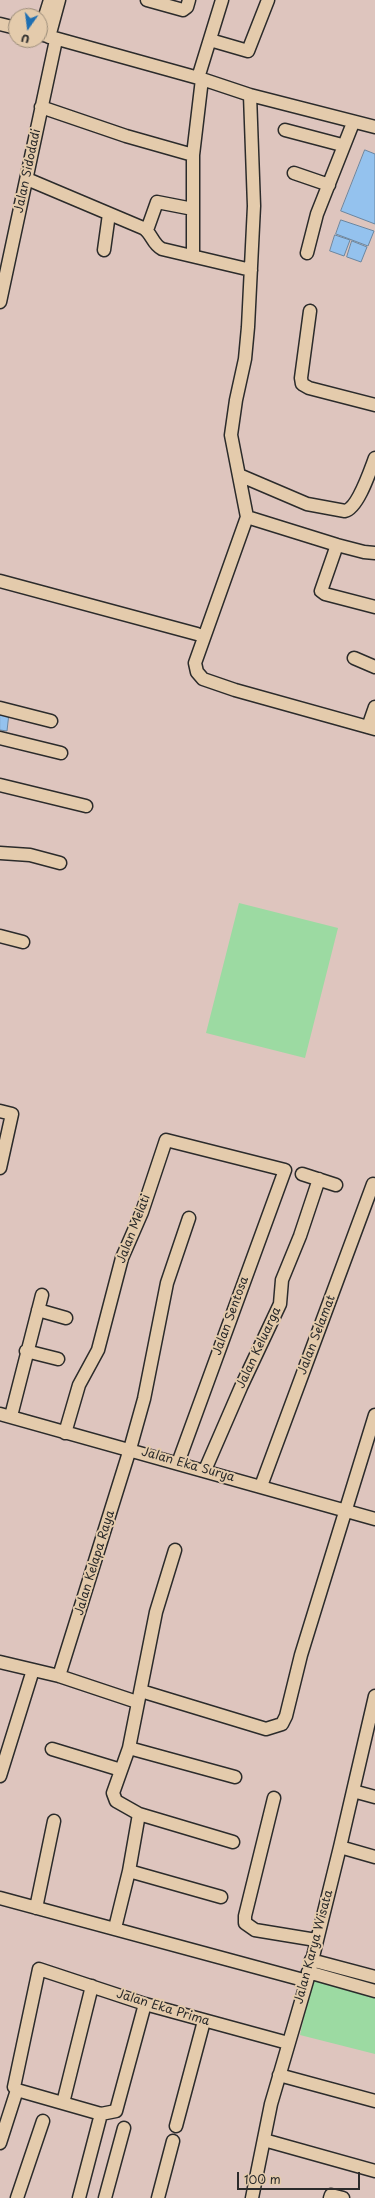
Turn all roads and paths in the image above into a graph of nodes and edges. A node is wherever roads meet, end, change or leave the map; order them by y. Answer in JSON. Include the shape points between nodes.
{"nodes":[{"id":1,"x":147,"y":0,"type":"edge"},
{"id":2,"x":189,"y":0,"type":"edge"},
{"id":3,"x":214,"y":0,"type":"edge"},
{"id":4,"x":222,"y":0,"type":"edge"},
{"id":5,"x":268,"y":0,"type":"edge"},
{"id":6,"x":53,"y":4,"type":"edge"},
{"id":7,"x":48,"y":27,"type":"edge"},
{"id":8,"x":48,"y":37,"type":"edge"},
{"id":9,"x":210,"y":40,"type":"junction"},
{"id":10,"x":45,"y":48,"type":"edge"},
{"id":11,"x":197,"y":78,"type":"junction"},
{"id":12,"x":250,"y":95,"type":"junction"},
{"id":13,"x":42,"y":107,"type":"junction"},
{"id":14,"x":353,"y":123,"type":"junction"},
{"id":15,"x":375,"y":127,"type":"edge"},
{"id":16,"x":285,"y":130,"type":"dead end"},
{"id":17,"x":342,"y":145,"type":"junction"},
{"id":18,"x":193,"y":156,"type":"junction"},
{"id":19,"x":294,"y":173,"type":"dead end"},
{"id":20,"x":27,"y":179,"type":"junction"},
{"id":21,"x":329,"y":184,"type":"junction"},
{"id":22,"x":193,"y":209,"type":"junction"},
{"id":23,"x":110,"y":214,"type":"junction"},
{"id":24,"x":147,"y":230,"type":"junction"},
{"id":25,"x":6,"y":250,"type":"edge"},
{"id":26,"x":104,"y":250,"type":"dead end"},
{"id":27,"x":307,"y":254,"type":"dead end"},
{"id":28,"x":193,"y":255,"type":"junction"},
{"id":29,"x":251,"y":270,"type":"junction"},
{"id":30,"x":0,"y":298,"type":"edge"},
{"id":31,"x":310,"y":311,"type":"dead end"},
{"id":32,"x":375,"y":405,"type":"edge"},
{"id":33,"x":375,"y":458,"type":"edge"},
{"id":34,"x":239,"y":475,"type":"junction"},
{"id":35,"x":247,"y":517,"type":"junction"},
{"id":36,"x":337,"y":545,"type":"junction"},
{"id":37,"x":375,"y":553,"type":"edge"},
{"id":38,"x":0,"y":580,"type":"edge"},
{"id":39,"x":375,"y":607,"type":"edge"},
{"id":40,"x":197,"y":634,"type":"dead end"},
{"id":41,"x":354,"y":658,"type":"dead end"},
{"id":42,"x":375,"y":667,"type":"edge"},
{"id":43,"x":375,"y":707,"type":"edge"},
{"id":44,"x":0,"y":708,"type":"edge"},
{"id":45,"x":51,"y":721,"type":"dead end"},
{"id":46,"x":372,"y":728,"type":"edge"},
{"id":47,"x":0,"y":738,"type":"edge"},
{"id":48,"x":61,"y":753,"type":"dead end"},
{"id":49,"x":0,"y":785,"type":"edge"},
{"id":50,"x":86,"y":806,"type":"dead end"},
{"id":51,"x":0,"y":853,"type":"edge"},
{"id":52,"x":60,"y":863,"type":"dead end"},
{"id":53,"x":0,"y":936,"type":"edge"},
{"id":54,"x":23,"y":942,"type":"dead end"},
{"id":55,"x":0,"y":1111,"type":"edge"},
{"id":56,"x":0,"y":1168,"type":"edge"},
{"id":57,"x":285,"y":1170,"type":"joint"},
{"id":58,"x":302,"y":1174,"type":"dead end"},
{"id":59,"x":319,"y":1179,"type":"junction"},
{"id":60,"x":373,"y":1184,"type":"dead end"},
{"id":61,"x":336,"y":1185,"type":"dead end"},
{"id":62,"x":189,"y":1218,"type":"dead end"},
{"id":63,"x":42,"y":1295,"type":"dead end"},
{"id":64,"x":38,"y":1310,"type":"junction"},
{"id":65,"x":66,"y":1318,"type":"dead end"},
{"id":66,"x":26,"y":1351,"type":"junction"},
{"id":67,"x":58,"y":1359,"type":"dead end"},
{"id":68,"x":375,"y":1414,"type":"edge"},
{"id":69,"x":5,"y":1415,"type":"edge"},
{"id":70,"x":64,"y":1433,"type":"junction"},
{"id":71,"x":130,"y":1449,"type":"junction"},
{"id":72,"x":178,"y":1463,"type":"junction"},
{"id":73,"x":205,"y":1470,"type":"junction"},
{"id":74,"x":261,"y":1486,"type":"junction"},
{"id":75,"x":345,"y":1510,"type":"junction"},
{"id":76,"x":375,"y":1519,"type":"edge"},
{"id":77,"x":174,"y":1550,"type":"dead end"},
{"id":78,"x":0,"y":1662,"type":"edge"},
{"id":79,"x":33,"y":1670,"type":"junction"},
{"id":80,"x":59,"y":1676,"type":"junction"},
{"id":81,"x":375,"y":1696,"type":"edge"},
{"id":82,"x":139,"y":1697,"type":"junction"},
{"id":83,"x":129,"y":1748,"type":"junction"},
{"id":84,"x":52,"y":1749,"type":"dead end"},
{"id":85,"x":121,"y":1770,"type":"junction"},
{"id":86,"x":0,"y":1776,"type":"edge"},
{"id":87,"x":235,"y":1777,"type":"dead end"},
{"id":88,"x":353,"y":1791,"type":"junction"},
{"id":89,"x":375,"y":1797,"type":"edge"},
{"id":90,"x":274,"y":1798,"type":"dead end"},
{"id":91,"x":139,"y":1814,"type":"junction"},
{"id":92,"x":54,"y":1822,"type":"dead end"},
{"id":93,"x":233,"y":1842,"type":"dead end"},
{"id":94,"x":340,"y":1847,"type":"junction"},
{"id":95,"x":375,"y":1856,"type":"edge"},
{"id":96,"x":129,"y":1871,"type":"junction"},
{"id":97,"x":221,"y":1897,"type":"dead end"},
{"id":98,"x":0,"y":1898,"type":"edge"},
{"id":99,"x":36,"y":1908,"type":"junction"},
{"id":100,"x":115,"y":1928,"type":"junction"},
{"id":101,"x":315,"y":1942,"type":"junction"},
{"id":102,"x":309,"y":1971,"type":"junction"},
{"id":103,"x":375,"y":1977,"type":"edge"},
{"id":104,"x":92,"y":1986,"type":"junction"},
{"id":105,"x":375,"y":1991,"type":"edge"},
{"id":106,"x":145,"y":2004,"type":"junction"},
{"id":107,"x":204,"y":2021,"type":"junction"},
{"id":108,"x":288,"y":2042,"type":"junction"},
{"id":109,"x":279,"y":2075,"type":"junction"},
{"id":110,"x":17,"y":2090,"type":"junction"},
{"id":111,"x":375,"y":2101,"type":"edge"},
{"id":112,"x":63,"y":2103,"type":"junction"},
{"id":113,"x":101,"y":2114,"type":"junction"},
{"id":114,"x":43,"y":2121,"type":"dead end"},
{"id":115,"x":176,"y":2126,"type":"dead end"},
{"id":116,"x":124,"y":2128,"type":"dead end"},
{"id":117,"x":264,"y":2140,"type":"junction"},
{"id":118,"x":172,"y":2141,"type":"dead end"},
{"id":119,"x":0,"y":2143,"type":"edge"},
{"id":120,"x":375,"y":2171,"type":"edge"},
{"id":121,"x":17,"y":2198,"type":"edge"},
{"id":122,"x":79,"y":2198,"type":"edge"},
{"id":123,"x":105,"y":2198,"type":"edge"},
{"id":124,"x":158,"y":2198,"type":"edge"},
{"id":125,"x":252,"y":2198,"type":"edge"},
{"id":126,"x":330,"y":2198,"type":"edge"},
{"id":127,"x":343,"y":2198,"type":"edge"}],
"edges":[{"from":1,"to":2,"type":"street","via":[[182,10],[187,7]]},
{"from":3,"to":11,"type":"street"},
{"from":4,"to":9,"type":"street"},
{"from":5,"to":9,"type":"street","via":[[248,51]]},
{"from":6,"to":7,"type":"street","name":"Jalan Sidodadi"},
{"from":8,"to":11,"type":"street"},
{"from":9,"to":11,"type":"street"},
{"from":10,"to":13,"type":"street","name":"Jalan Sidodadi"},
{"from":11,"to":12,"type":"street"},
{"from":11,"to":18,"type":"street"},
{"from":12,"to":14,"type":"street"},
{"from":12,"to":29,"type":"street","via":[[254,191]]},
{"from":13,"to":18,"type":"street"},
{"from":13,"to":20,"type":"street","name":"Jalan Sidodadi"},
{"from":14,"to":15,"type":"street"},
{"from":14,"to":17,"type":"street"},
{"from":16,"to":17,"type":"street"},
{"from":17,"to":21,"type":"street"},
{"from":18,"to":22,"type":"street"},
{"from":19,"to":21,"type":"street"},
{"from":20,"to":23,"type":"street"},
{"from":20,"to":25,"type":"street","name":"Jalan Sidodadi"},
{"from":21,"to":27,"type":"street","via":[[317,214]]},
{"from":22,"to":24,"type":"street","via":[[157,202]]},
{"from":22,"to":28,"type":"street"},
{"from":23,"to":24,"type":"street"},
{"from":23,"to":26,"type":"street"},
{"from":24,"to":28,"type":"street","via":[[158,247]]},
{"from":25,"to":30,"type":"street","name":"Jalan Sidodadi"},
{"from":28,"to":29,"type":"street"},
{"from":29,"to":34,"type":"street","via":[[245,359],[231,435]]},
{"from":31,"to":32,"type":"street","via":[[302,384]]},
{"from":33,"to":34,"type":"street","via":[[355,503],[345,511],[308,504]]},
{"from":34,"to":35,"type":"street"},
{"from":35,"to":36,"type":"street"},
{"from":35,"to":46,"type":"street","via":[[195,663],[197,672],[203,679],[235,690]]},
{"from":36,"to":37,"type":"street"},
{"from":36,"to":39,"type":"street","via":[[321,591]]},
{"from":38,"to":40,"type":"street"},
{"from":41,"to":42,"type":"street"},
{"from":43,"to":46,"type":"street"},
{"from":44,"to":45,"type":"street"},
{"from":47,"to":48,"type":"street"},
{"from":49,"to":50,"type":"street"},
{"from":51,"to":52,"type":"street","via":[[30,854]]},
{"from":53,"to":54,"type":"street"},
{"from":55,"to":56,"type":"street","via":[[12,1114]]},
{"from":57,"to":70,"type":"street","name":"Jalan Melati","via":[[166,1140],[142,1212],[122,1258],[98,1350],[79,1385]]},
{"from":57,"to":72,"type":"street","name":"Jalan Sentosa"},
{"from":58,"to":59,"type":"street"},
{"from":59,"to":61,"type":"street"},
{"from":59,"to":73,"type":"street","name":"Jalan Keluarga","via":[[282,1280],[280,1304]]},
{"from":60,"to":74,"type":"street","name":"Jalan Selamat"},
{"from":62,"to":71,"type":"street","name":"Jalan Kelapa Raya","via":[[167,1283],[144,1399]]},
{"from":63,"to":64,"type":"street"},
{"from":64,"to":65,"type":"street"},
{"from":64,"to":66,"type":"street"},
{"from":66,"to":67,"type":"street"},
{"from":66,"to":69,"type":"street"},
{"from":68,"to":75,"type":"street"},
{"from":69,"to":70,"type":"street","name":"Jalan Eka Surya"},
{"from":70,"to":71,"type":"street","name":"Jalan Eka Surya"},
{"from":71,"to":72,"type":"street","name":"Jalan Eka Surya"},
{"from":71,"to":80,"type":"street","name":"Jalan Kelapa Raya"},
{"from":72,"to":73,"type":"street","name":"Jalan Eka Surya"},
{"from":73,"to":74,"type":"street","name":"Jalan Eka Surya"},
{"from":74,"to":75,"type":"street","name":"Jalan Eka Surya"},
{"from":75,"to":76,"type":"street","name":"Jalan Eka Surya"},
{"from":75,"to":82,"type":"street","via":[[301,1655],[286,1716],[280,1726],[266,1728]]},
{"from":77,"to":82,"type":"street","via":[[156,1612]]},
{"from":78,"to":79,"type":"street"},
{"from":79,"to":80,"type":"street"},
{"from":79,"to":86,"type":"street"},
{"from":80,"to":82,"type":"street"},
{"from":81,"to":88,"type":"street","name":"Jalan Karya Wisata"},
{"from":82,"to":83,"type":"street"},
{"from":83,"to":85,"type":"street"},
{"from":83,"to":87,"type":"street"},
{"from":84,"to":85,"type":"street"},
{"from":85,"to":91,"type":"street","via":[[113,1793],[114,1798]]},
{"from":88,"to":89,"type":"street"},
{"from":88,"to":94,"type":"street","name":"Jalan Karya Wisata"},
{"from":90,"to":101,"type":"street","via":[[245,1923],[249,1927]]},
{"from":91,"to":93,"type":"street"},
{"from":91,"to":96,"type":"street"},
{"from":92,"to":99,"type":"street"},
{"from":94,"to":95,"type":"street"},
{"from":94,"to":101,"type":"street","name":"Jalan Karya Wisata"},
{"from":96,"to":97,"type":"street"},
{"from":96,"to":100,"type":"street"},
{"from":98,"to":99,"type":"street"},
{"from":99,"to":100,"type":"street"},
{"from":100,"to":102,"type":"street","via":[[219,1959]]},
{"from":101,"to":102,"type":"street","name":"Jalan Karya Wisata"},
{"from":102,"to":103,"type":"street"},
{"from":102,"to":105,"type":"street"},
{"from":102,"to":108,"type":"street","name":"Jalan Karya Wisata"},
{"from":104,"to":106,"type":"street","name":"Jalan Eka Prima"},
{"from":104,"to":110,"type":"street","name":"Jalan Eka Prima","via":[[39,1969],[13,2084]]},
{"from":104,"to":112,"type":"street"},
{"from":106,"to":107,"type":"street","name":"Jalan Eka Prima"},
{"from":106,"to":113,"type":"street","via":[[118,2108],[113,2112]]},
{"from":107,"to":108,"type":"street","name":"Jalan Eka Prima"},
{"from":107,"to":115,"type":"street"},
{"from":108,"to":109,"type":"street","name":"Jalan Karya Wisata"},
{"from":109,"to":111,"type":"street"},
{"from":109,"to":117,"type":"street","name":"Jalan Karya Wisata"},
{"from":110,"to":112,"type":"street"},
{"from":110,"to":119,"type":"street"},
{"from":112,"to":113,"type":"street"},
{"from":113,"to":122,"type":"street"},
{"from":114,"to":121,"type":"street"},
{"from":116,"to":123,"type":"street"},
{"from":117,"to":120,"type":"street"},
{"from":117,"to":125,"type":"street","name":"Jalan Karya Wisata"},
{"from":118,"to":124,"type":"street"},
{"from":126,"to":127,"type":"street","via":[[331,2194]]}]}
